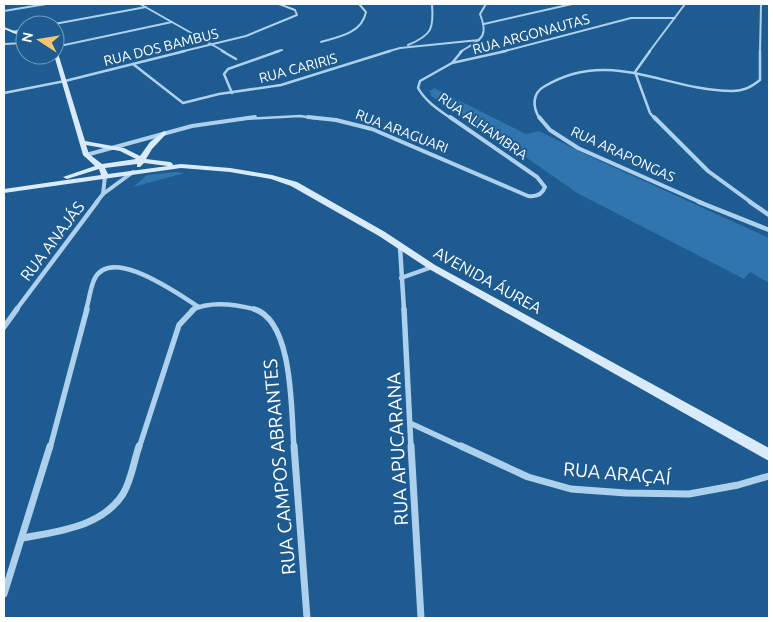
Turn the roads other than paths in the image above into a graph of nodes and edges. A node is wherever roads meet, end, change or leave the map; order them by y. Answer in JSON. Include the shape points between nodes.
{"nodes":[{"id":1,"x":46,"y":4,"type":"edge"},
{"id":2,"x":140,"y":4,"type":"edge"},
{"id":3,"x":279,"y":4,"type":"edge"},
{"id":4,"x":359,"y":4,"type":"edge"},
{"id":5,"x":432,"y":4,"type":"edge"},
{"id":6,"x":486,"y":4,"type":"edge"},
{"id":7,"x":572,"y":4,"type":"edge"},
{"id":8,"x":685,"y":4,"type":"edge"},
{"id":9,"x":754,"y":4,"type":"edge"},
{"id":10,"x":761,"y":5,"type":"edge"},
{"id":11,"x":146,"y":7,"type":"junction"},
{"id":12,"x":4,"y":11,"type":"edge"},
{"id":13,"x":675,"y":18,"type":"junction"},
{"id":14,"x":65,"y":22,"type":"edge"},
{"id":15,"x":172,"y":22,"type":"junction"},
{"id":16,"x":484,"y":24,"type":"junction"},
{"id":17,"x":4,"y":28,"type":"edge"},
{"id":18,"x":13,"y":32,"type":"edge"},
{"id":19,"x":480,"y":40,"type":"junction"},
{"id":20,"x":321,"y":42,"type":"dead end"},
{"id":21,"x":211,"y":44,"type":"junction"},
{"id":22,"x":65,"y":46,"type":"edge"},
{"id":23,"x":400,"y":48,"type":"junction"},
{"id":24,"x":282,"y":50,"type":"dead end"},
{"id":25,"x":236,"y":58,"type":"dead end"},
{"id":26,"x":452,"y":63,"type":"junction"},
{"id":27,"x":133,"y":64,"type":"junction"},
{"id":28,"x":60,"y":65,"type":"edge"},
{"id":29,"x":634,"y":72,"type":"junction"},
{"id":30,"x":65,"y":81,"type":"junction"},
{"id":31,"x":4,"y":93,"type":"edge"},
{"id":32,"x":232,"y":93,"type":"junction"},
{"id":33,"x":164,"y":133,"type":"junction"},
{"id":34,"x":82,"y":142,"type":"junction"},
{"id":35,"x":107,"y":148,"type":"junction"},
{"id":36,"x":86,"y":155,"type":"junction"},
{"id":37,"x":141,"y":160,"type":"junction"},
{"id":38,"x":100,"y":166,"type":"junction"},
{"id":39,"x":181,"y":166,"type":"junction"},
{"id":40,"x":133,"y":172,"type":"junction"},
{"id":41,"x":105,"y":176,"type":"junction"},
{"id":42,"x":46,"y":184,"type":"junction"},
{"id":43,"x":4,"y":191,"type":"edge"},
{"id":44,"x":103,"y":194,"type":"junction"},
{"id":45,"x":528,"y":196,"type":"joint"},
{"id":46,"x":769,"y":215,"type":"edge"},
{"id":47,"x":769,"y":230,"type":"edge"},
{"id":48,"x":400,"y":247,"type":"junction"},
{"id":49,"x":432,"y":267,"type":"junction"},
{"id":50,"x":401,"y":278,"type":"junction"},
{"id":51,"x":199,"y":307,"type":"junction"},
{"id":52,"x":4,"y":327,"type":"edge"},
{"id":53,"x":412,"y":424,"type":"junction"},
{"id":54,"x":769,"y":455,"type":"edge"},
{"id":55,"x":769,"y":476,"type":"edge"},
{"id":56,"x":23,"y":538,"type":"junction"},
{"id":57,"x":4,"y":594,"type":"edge"},
{"id":58,"x":307,"y":618,"type":"edge"},
{"id":59,"x":421,"y":618,"type":"edge"}],
"edges":[{"from":1,"to":12,"type":"street"},
{"from":2,"to":11,"type":"street"},
{"from":3,"to":21,"type":"street","name":"RUA DOS BAMBUS","via":[[294,10],[297,15],[254,33]]},
{"from":4,"to":20,"type":"street","via":[[366,12],[362,23],[350,32]]},
{"from":5,"to":23,"type":"street","via":[[432,27],[418,40]]},
{"from":6,"to":16,"type":"street","via":[[480,14]]},
{"from":7,"to":16,"type":"street"},
{"from":8,"to":13,"type":"street"},
{"from":9,"to":10,"type":"street"},
{"from":10,"to":29,"type":"street","via":[[760,80],[755,85],[740,89],[710,89]]},
{"from":11,"to":14,"type":"street"},
{"from":11,"to":15,"type":"street"},
{"from":13,"to":26,"type":"street","name":"RUA ARGONAUTAS","via":[[631,18]]},
{"from":13,"to":29,"type":"street"},
{"from":15,"to":21,"type":"street"},
{"from":15,"to":22,"type":"street"},
{"from":16,"to":19,"type":"street","via":[[484,35]]},
{"from":17,"to":18,"type":"street"},
{"from":19,"to":23,"type":"street","name":"RUA CARIRIS"},
{"from":19,"to":26,"type":"street","name":"RUA ALHAMBRA","via":[[459,53]]},
{"from":21,"to":25,"type":"street"},
{"from":21,"to":27,"type":"street","name":"RUA DOS BAMBUS"},
{"from":23,"to":32,"type":"street","name":"RUA CARIRIS","via":[[296,81]]},
{"from":24,"to":32,"type":"street","via":[[228,69],[224,74]]},
{"from":26,"to":45,"type":"street","name":"RUA ALHAMBRA","via":[[420,81],[418,88],[434,106],[537,177],[545,188],[544,192],[535,197]]},
{"from":27,"to":30,"type":"street","name":"RUA DOS BAMBUS"},
{"from":27,"to":32,"type":"street","name":"RUA CARIRIS","via":[[183,103]]},
{"from":28,"to":30,"type":"street"},
{"from":29,"to":46,"type":"street","via":[[650,113],[672,137],[708,171]]},
{"from":29,"to":47,"type":"street","name":"RUA ARAPONGAS","via":[[606,68],[564,77],[542,86],[537,92],[534,108],[538,118],[572,144],[621,168]]},
{"from":30,"to":31,"type":"street","name":"RUA DOS BAMBUS"},
{"from":30,"to":34,"type":"street"},
{"from":33,"to":35,"type":"street","name":"RUA ARAGUARI"},
{"from":33,"to":37,"type":"street","via":[[147,149]]},
{"from":33,"to":45,"type":"street","name":"RUA ARAGUARI","via":[[253,116],[294,115],[346,121],[388,135]]},
{"from":34,"to":35,"type":"street","name":"AVENIDA ÁUREA"},
{"from":34,"to":36,"type":"street"},
{"from":35,"to":36,"type":"street","name":"RUA ARAGUARI"},
{"from":35,"to":37,"type":"street","name":"AVENIDA ÁUREA","via":[[128,151]]},
{"from":36,"to":38,"type":"street"},
{"from":37,"to":38,"type":"street","name":"AVENIDA ÁUREA"},
{"from":37,"to":39,"type":"street","name":"AVENIDA ÁUREA"},
{"from":37,"to":40,"type":"street"},
{"from":38,"to":41,"type":"street"},
{"from":38,"to":42,"type":"street","name":"AVENIDA ÁUREA"},
{"from":39,"to":40,"type":"street","name":"AVENIDA ÁUREA"},
{"from":39,"to":48,"type":"street","name":"AVENIDA ÁUREA","via":[[255,174],[294,184]]},
{"from":40,"to":41,"type":"street","name":"AVENIDA ÁUREA"},
{"from":40,"to":44,"type":"street","name":"RUA ANAJÁS"},
{"from":41,"to":42,"type":"street","name":"AVENIDA ÁUREA"},
{"from":41,"to":44,"type":"street","name":"RUA ANAJÁS"},
{"from":42,"to":43,"type":"street"},
{"from":44,"to":52,"type":"street","name":"RUA ANAJÁS"},
{"from":48,"to":49,"type":"street","name":"AVENIDA ÁUREA"},
{"from":48,"to":50,"type":"street","name":"RUA APUCARANA"},
{"from":49,"to":50,"type":"street"},
{"from":49,"to":54,"type":"street","name":"AVENIDA ÁUREA"},
{"from":50,"to":53,"type":"street","name":"RUA APUCARANA"},
{"from":51,"to":56,"type":"street","via":[[179,325],[124,493],[114,507],[82,525]]},
{"from":51,"to":56,"type":"street","via":[[120,266],[101,272],[94,279]]},
{"from":51,"to":58,"type":"street","name":"RUA CAMPOS ABRANTES","via":[[233,306],[264,313],[270,319],[287,358]]},
{"from":53,"to":55,"type":"street","name":"RUA ARAÇAÍ","via":[[528,477],[571,489],[689,494]]},
{"from":53,"to":59,"type":"street","name":"RUA APUCARANA"},
{"from":56,"to":57,"type":"street"}]}
